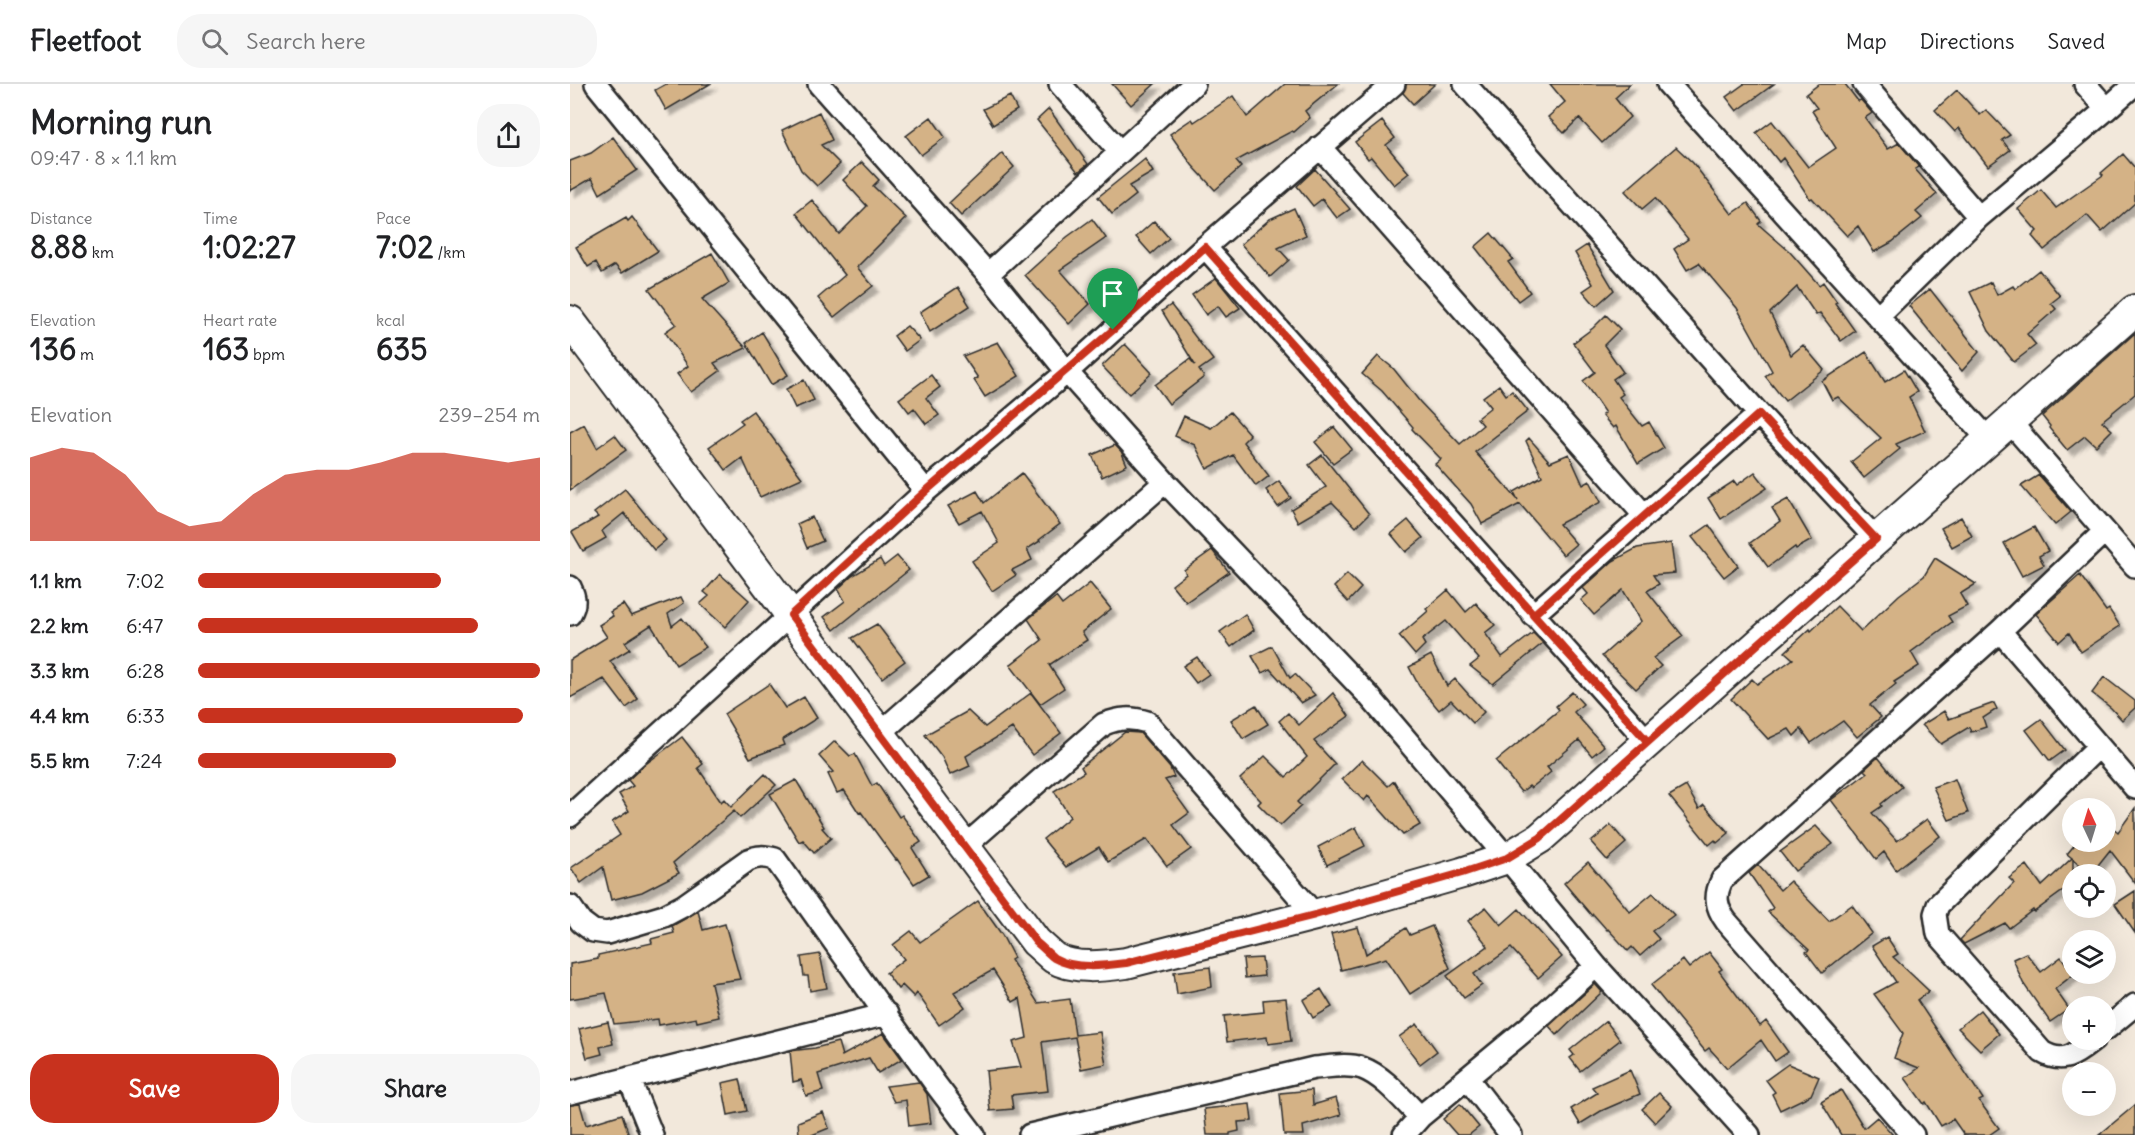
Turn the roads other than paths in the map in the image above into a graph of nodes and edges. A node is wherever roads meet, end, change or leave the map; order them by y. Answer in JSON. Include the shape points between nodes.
{"nodes":[{"id":1,"x":596,"y":84,"type":"edge"},
{"id":2,"x":819,"y":84,"type":"edge"},
{"id":3,"x":1060,"y":84,"type":"edge"},
{"id":4,"x":1194,"y":84,"type":"edge"},
{"id":5,"x":1394,"y":84,"type":"edge"},
{"id":6,"x":1465,"y":84,"type":"edge"},
{"id":7,"x":1668,"y":84,"type":"edge"},
{"id":8,"x":1864,"y":84,"type":"edge"},
{"id":9,"x":2085,"y":84,"type":"edge"},
{"id":10,"x":2135,"y":84,"type":"edge"},
{"id":11,"x":2108,"y":109,"type":"junction"},
{"id":12,"x":1320,"y":147,"type":"junction"},
{"id":13,"x":1120,"y":152,"type":"junction"},
{"id":14,"x":1979,"y":217,"type":"junction"},
{"id":15,"x":1205,"y":247,"type":"junction"},
{"id":16,"x":988,"y":274,"type":"junction"},
{"id":17,"x":2135,"y":310,"type":"edge"},
{"id":18,"x":1878,"y":316,"type":"junction"},
{"id":19,"x":570,"y":321,"type":"edge"},
{"id":20,"x":1067,"y":372,"type":"junction"},
{"id":21,"x":1759,"y":414,"type":"junction"},
{"id":22,"x":1999,"y":431,"type":"junction"},
{"id":23,"x":1166,"y":482,"type":"junction"},
{"id":24,"x":926,"y":491,"type":"junction"},
{"id":25,"x":1644,"y":515,"type":"junction"},
{"id":26,"x":2104,"y":532,"type":"junction"},
{"id":27,"x":1876,"y":539,"type":"junction"},
{"id":28,"x":2135,"y":566,"type":"edge"},
{"id":29,"x":570,"y":587,"type":"edge"},
{"id":30,"x":570,"y":614,"type":"edge"},
{"id":31,"x":791,"y":615,"type":"junction"},
{"id":32,"x":1533,"y":615,"type":"junction"},
{"id":33,"x":2000,"y":631,"type":"junction"},
{"id":34,"x":879,"y":734,"type":"junction"},
{"id":35,"x":1648,"y":742,"type":"junction"},
{"id":36,"x":2098,"y":747,"type":"junction"},
{"id":37,"x":2135,"y":788,"type":"edge"},
{"id":38,"x":570,"y":816,"type":"edge"},
{"id":39,"x":964,"y":847,"type":"junction"},
{"id":40,"x":1507,"y":858,"type":"junction"},
{"id":41,"x":570,"y":906,"type":"edge"},
{"id":42,"x":1315,"y":915,"type":"junction"},
{"id":43,"x":1596,"y":966,"type":"junction"},
{"id":44,"x":2135,"y":1005,"type":"edge"},
{"id":45,"x":887,"y":1014,"type":"junction"},
{"id":46,"x":2116,"y":1021,"type":"edge"},
{"id":47,"x":2082,"y":1050,"type":"edge"},
{"id":48,"x":629,"y":1078,"type":"junction"},
{"id":49,"x":1467,"y":1078,"type":"junction"},
{"id":50,"x":570,"y":1093,"type":"edge"},
{"id":51,"x":1420,"y":1117,"type":"junction"},
{"id":52,"x":652,"y":1135,"type":"edge"},
{"id":53,"x":974,"y":1135,"type":"edge"},
{"id":54,"x":1030,"y":1135,"type":"edge"},
{"id":55,"x":1404,"y":1135,"type":"edge"},
{"id":56,"x":1511,"y":1135,"type":"edge"},
{"id":57,"x":1749,"y":1135,"type":"edge"},
{"id":58,"x":1913,"y":1135,"type":"edge"}],
"edges":[{"from":1,"to":24,"type":"street"},
{"from":2,"to":16,"type":"street"},
{"from":3,"to":13,"type":"street"},
{"from":4,"to":13,"type":"street"},
{"from":5,"to":12,"type":"street"},
{"from":6,"to":21,"type":"street"},
{"from":7,"to":18,"type":"street"},
{"from":8,"to":14,"type":"street"},
{"from":9,"to":11,"type":"street"},
{"from":10,"to":11,"type":"street"},
{"from":11,"to":14,"type":"street"},
{"from":12,"to":15,"type":"street"},
{"from":12,"to":25,"type":"street"},
{"from":13,"to":16,"type":"street"},
{"from":14,"to":18,"type":"street"},
{"from":15,"to":20,"type":"street"},
{"from":15,"to":32,"type":"street"},
{"from":16,"to":20,"type":"street"},
{"from":17,"to":22,"type":"street"},
{"from":18,"to":22,"type":"street"},
{"from":19,"to":31,"type":"street"},
{"from":20,"to":23,"type":"street"},
{"from":20,"to":24,"type":"street"},
{"from":21,"to":25,"type":"street"},
{"from":21,"to":27,"type":"street"},
{"from":22,"to":26,"type":"street"},
{"from":22,"to":27,"type":"street"},
{"from":23,"to":34,"type":"street"},
{"from":23,"to":40,"type":"street","via":[[1369,696]]},
{"from":24,"to":31,"type":"street"},
{"from":25,"to":32,"type":"street"},
{"from":26,"to":28,"type":"street"},
{"from":26,"to":33,"type":"street"},
{"from":27,"to":35,"type":"street"},
{"from":29,"to":30,"type":"street","via":[[575,606]]},
{"from":31,"to":34,"type":"street"},
{"from":31,"to":38,"type":"street"},
{"from":32,"to":35,"type":"street"},
{"from":33,"to":36,"type":"street"},
{"from":33,"to":58,"type":"street","via":[[1722,880],[1717,894],[1716,903],[1726,921]]},
{"from":34,"to":39,"type":"street"},
{"from":35,"to":40,"type":"street","via":[[1540,838]]},
{"from":36,"to":37,"type":"street"},
{"from":36,"to":47,"type":"street","via":[[1938,905],[1935,914],[1938,934],[2043,1052],[2053,1058],[2066,1058]]},
{"from":39,"to":42,"type":"street","via":[[1036,942],[1055,958],[1075,965],[1126,963]]},
{"from":39,"to":42,"type":"street","via":[[1104,724],[1133,717],[1148,722]]},
{"from":40,"to":42,"type":"street"},
{"from":40,"to":43,"type":"street"},
{"from":41,"to":45,"type":"street","via":[[580,922],[593,931],[606,933],[664,916],[756,856],[775,859]]},
{"from":43,"to":49,"type":"street"},
{"from":43,"to":57,"type":"street"},
{"from":44,"to":46,"type":"street"},
{"from":45,"to":48,"type":"street"},
{"from":45,"to":53,"type":"street"},
{"from":48,"to":50,"type":"street"},
{"from":48,"to":52,"type":"street"},
{"from":49,"to":51,"type":"street"},
{"from":49,"to":56,"type":"street"},
{"from":51,"to":54,"type":"street","via":[[1377,1076],[1360,1067],[1341,1065],[1314,1068]]},
{"from":51,"to":55,"type":"street"}]}
